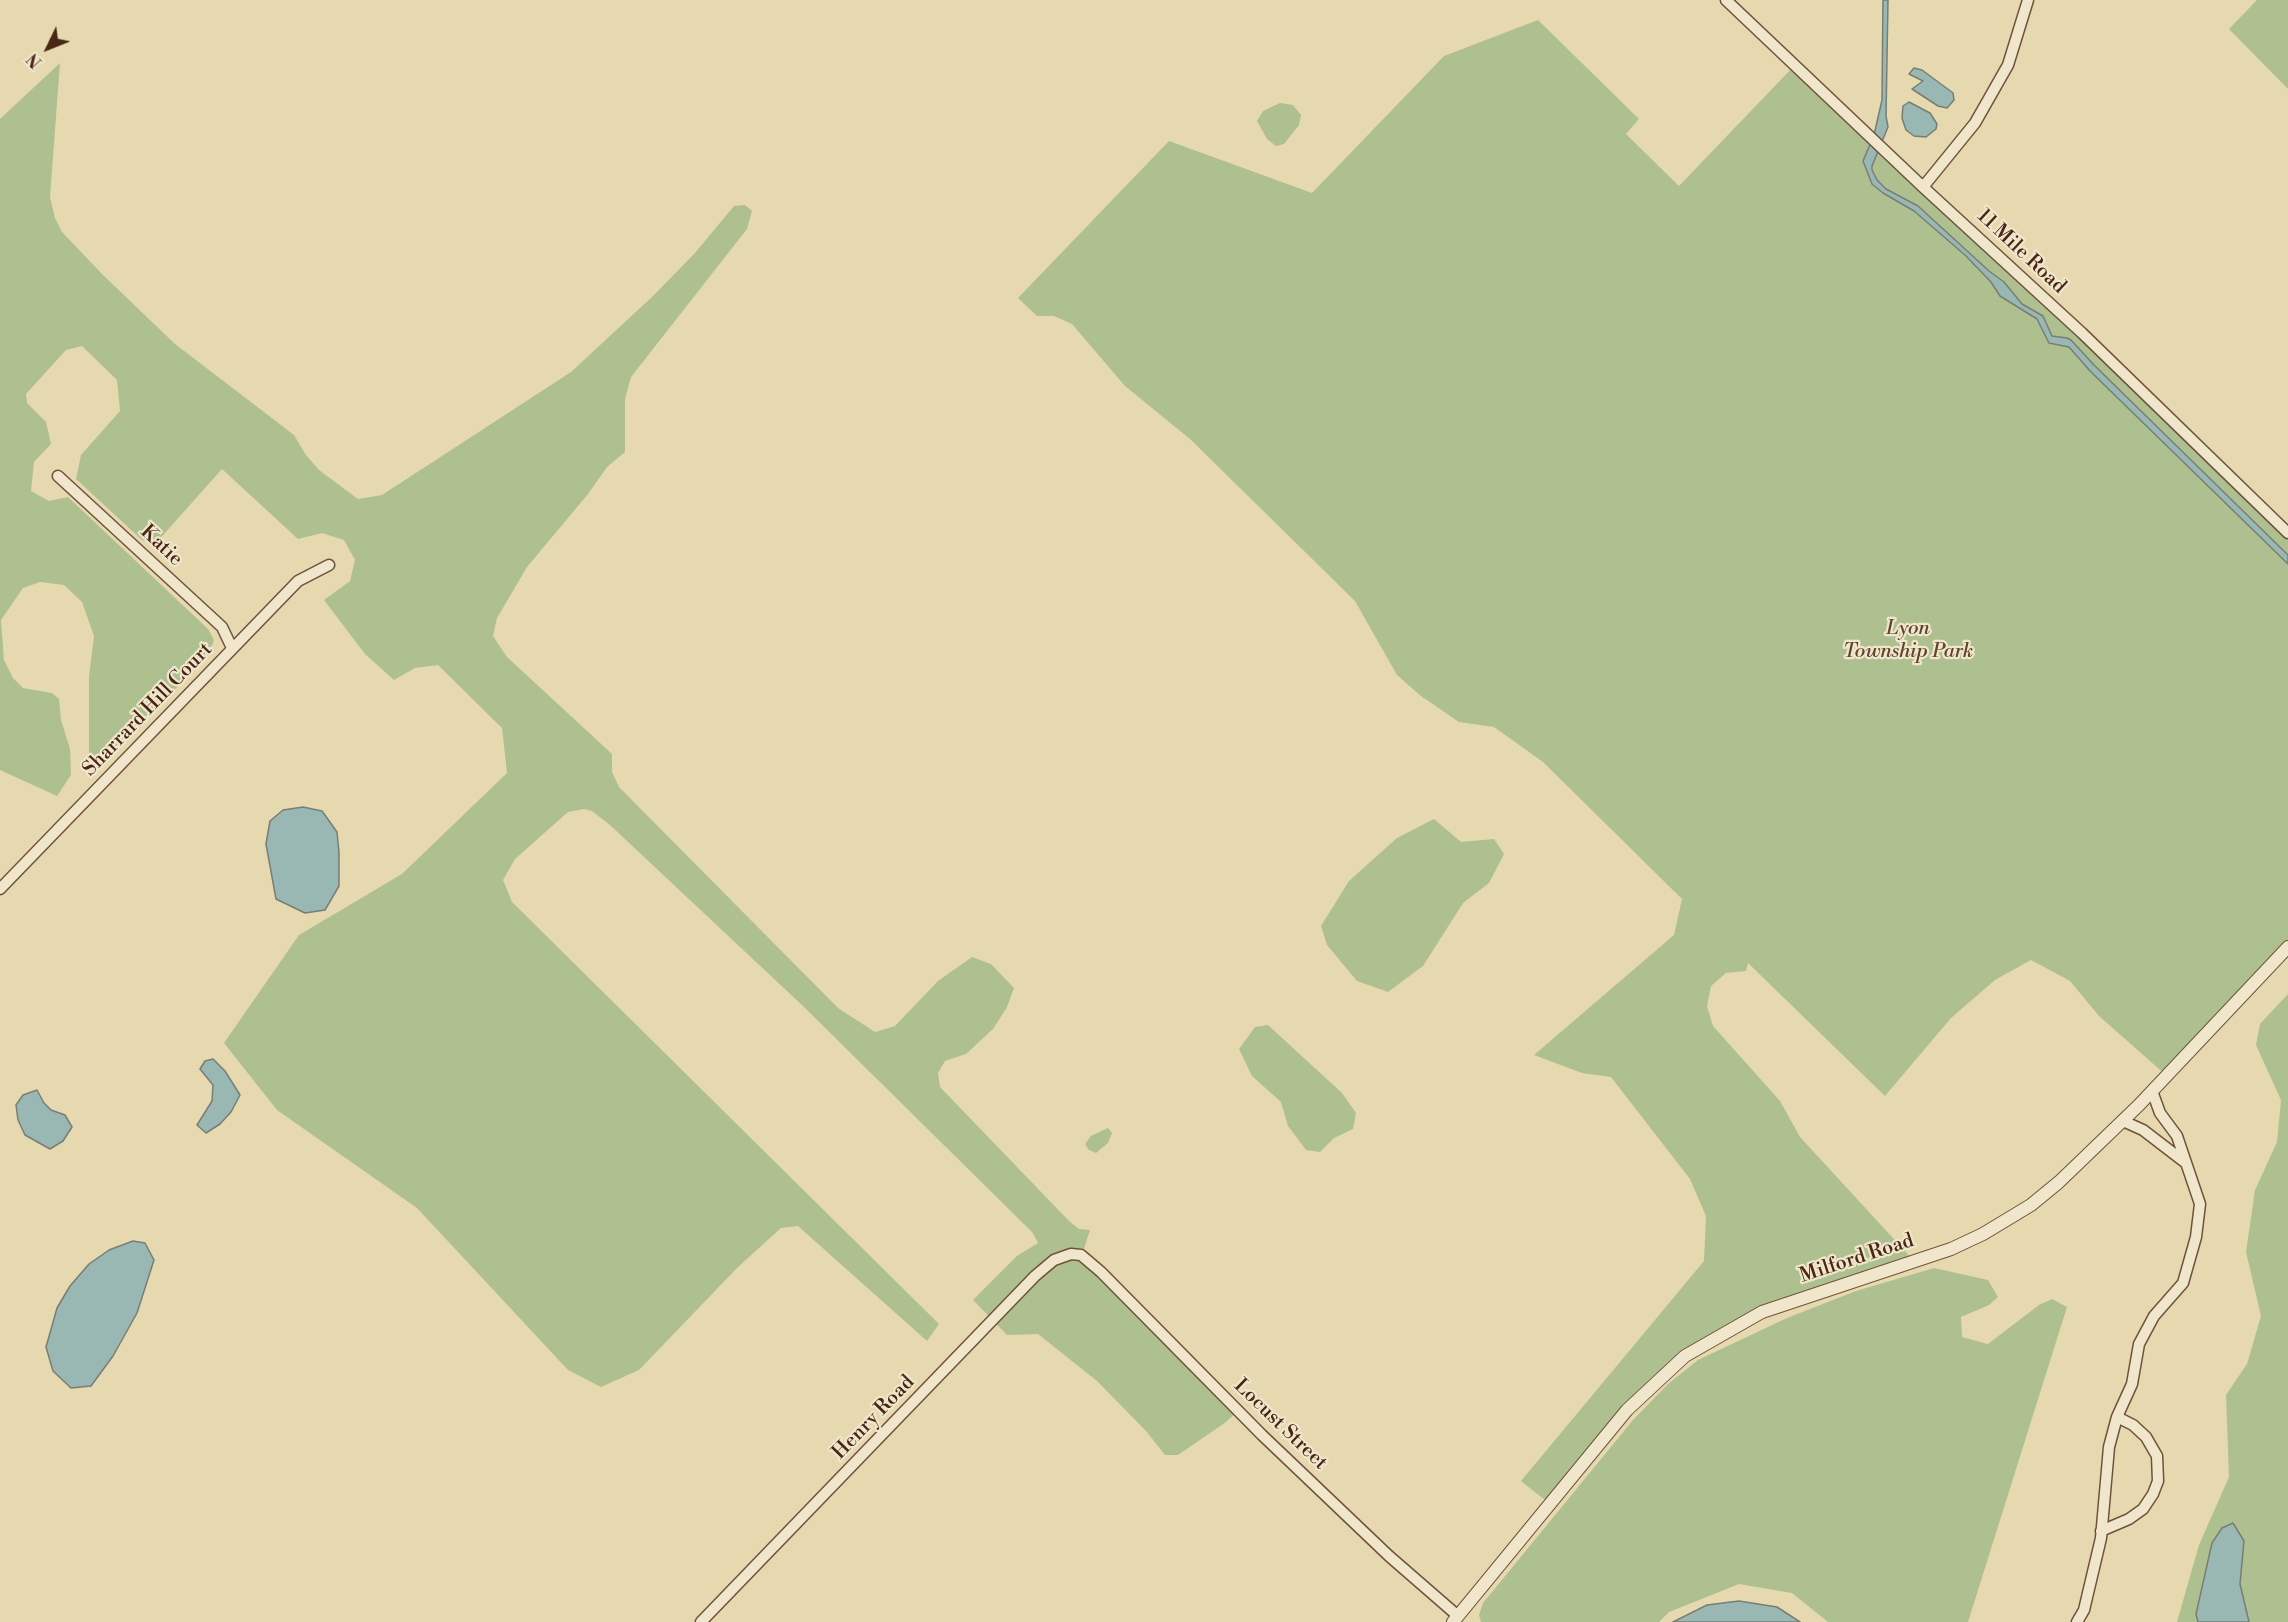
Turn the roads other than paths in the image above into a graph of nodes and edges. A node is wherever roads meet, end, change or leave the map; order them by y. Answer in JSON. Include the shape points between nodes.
{"nodes":[{"id":1,"x":1726,"y":0,"type":"edge"},
{"id":2,"x":2028,"y":0,"type":"edge"},
{"id":3,"x":1923,"y":187,"type":"junction"},
{"id":4,"x":58,"y":476,"type":"dead end"},
{"id":5,"x":2288,"y":533,"type":"edge"},
{"id":6,"x":329,"y":565,"type":"dead end"},
{"id":7,"x":232,"y":648,"type":"junction"},
{"id":8,"x":0,"y":889,"type":"edge"},
{"id":9,"x":2288,"y":947,"type":"edge"},
{"id":10,"x":2152,"y":1091,"type":"junction"},
{"id":11,"x":2123,"y":1121,"type":"junction"},
{"id":12,"x":2186,"y":1164,"type":"junction"},
{"id":13,"x":1081,"y":1255,"type":"joint"},
{"id":14,"x":2117,"y":1417,"type":"junction"},
{"id":15,"x":2101,"y":1530,"type":"junction"},
{"id":16,"x":1455,"y":1619,"type":"edge"},
{"id":17,"x":701,"y":1622,"type":"edge"},
{"id":18,"x":2077,"y":1622,"type":"edge"}],
"edges":[{"from":1,"to":3,"type":"street","name":"11 Mile Road"},
{"from":2,"to":3,"type":"street","via":[[2008,65],[1975,123]]},
{"from":3,"to":5,"type":"street","name":"11 Mile Road","via":[[2082,333]]},
{"from":4,"to":7,"type":"street","name":"Katie","via":[[222,627]]},
{"from":6,"to":7,"type":"street","name":"Sharrard Hill Court","via":[[298,581]]},
{"from":7,"to":8,"type":"street","name":"Sharrard Hill Court"},
{"from":9,"to":10,"type":"street","name":"Milford Road"},
{"from":10,"to":11,"type":"street","name":"Milford Road"},
{"from":10,"to":12,"type":"street","via":[[2160,1113],[2177,1136]]},
{"from":11,"to":12,"type":"street","via":[[2143,1130]]},
{"from":11,"to":16,"type":"street","name":"Milford Road","via":[[2060,1182],[1983,1234],[1952,1250],[1762,1312],[1685,1356],[1627,1410]]},
{"from":12,"to":14,"type":"street","via":[[2200,1204],[2196,1237],[2183,1283],[2154,1316],[2139,1344],[2132,1384]]},
{"from":13,"to":16,"type":"street","name":"Locust Street"},
{"from":13,"to":17,"type":"street","name":"Henry Road","via":[[1063,1256],[1035,1276]]},
{"from":14,"to":15,"type":"street","via":[[2109,1447]]},
{"from":14,"to":15,"type":"street","via":[[2146,1437],[2157,1456],[2158,1480],[2143,1509]]},
{"from":15,"to":18,"type":"street","via":[[2084,1610]]}]}
